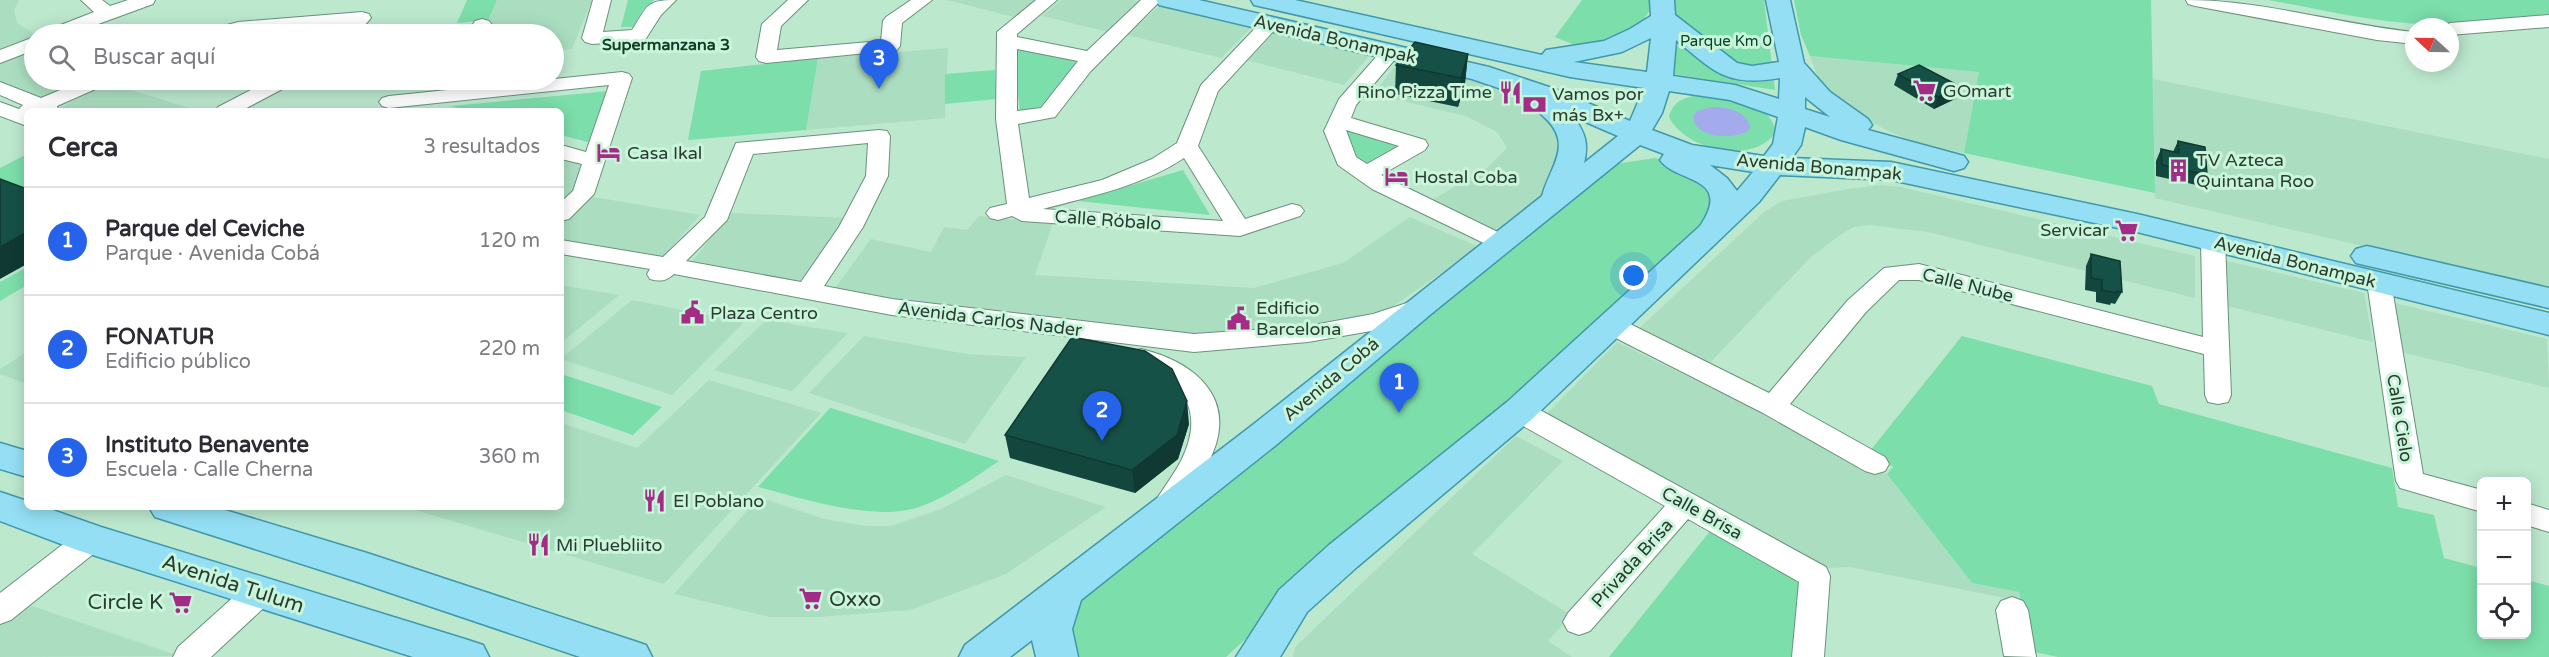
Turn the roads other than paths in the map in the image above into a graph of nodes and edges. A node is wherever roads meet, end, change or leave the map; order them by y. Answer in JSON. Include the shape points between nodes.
{"nodes":[{"id":1,"x":90,"y":0,"type":"edge"},
{"id":2,"x":146,"y":0,"type":"edge"},
{"id":3,"x":602,"y":0,"type":"edge"},
{"id":4,"x":667,"y":0,"type":"edge"},
{"id":5,"x":799,"y":0,"type":"edge"},
{"id":6,"x":922,"y":0,"type":"edge"},
{"id":7,"x":1048,"y":0,"type":"edge"},
{"id":8,"x":1152,"y":0,"type":"edge"},
{"id":9,"x":1168,"y":0,"type":"edge"},
{"id":10,"x":1778,"y":0,"type":"edge"},
{"id":11,"x":2195,"y":0,"type":"edge"},
{"id":12,"x":2239,"y":0,"type":"edge"},
{"id":13,"x":1267,"y":6,"type":"edge"},
{"id":14,"x":1663,"y":9,"type":"edge"},
{"id":15,"x":108,"y":13,"type":"junction"},
{"id":16,"x":2549,"y":21,"type":"edge"},
{"id":17,"x":80,"y":24,"type":"edge"},
{"id":18,"x":288,"y":24,"type":"edge"},
{"id":19,"x":357,"y":24,"type":"edge"},
{"id":20,"x":2405,"y":28,"type":"edge"},
{"id":21,"x":2459,"y":28,"type":"edge"},
{"id":22,"x":2549,"y":33,"type":"edge"},
{"id":23,"x":2405,"y":37,"type":"edge"},
{"id":24,"x":2459,"y":39,"type":"edge"},
{"id":25,"x":1007,"y":41,"type":"junction"},
{"id":26,"x":24,"y":47,"type":"edge"},
{"id":27,"x":1392,"y":51,"type":"junction"},
{"id":28,"x":1496,"y":51,"type":"junction"},
{"id":29,"x":0,"y":57,"type":"edge"},
{"id":30,"x":1091,"y":58,"type":"junction"},
{"id":31,"x":1792,"y":67,"type":"junction"},
{"id":32,"x":1570,"y":69,"type":"junction"},
{"id":33,"x":564,"y":85,"type":"edge"},
{"id":34,"x":1519,"y":85,"type":"junction"},
{"id":35,"x":0,"y":88,"type":"edge"},
{"id":36,"x":78,"y":90,"type":"edge"},
{"id":37,"x":266,"y":90,"type":"edge"},
{"id":38,"x":407,"y":90,"type":"edge"},
{"id":39,"x":519,"y":90,"type":"edge"},
{"id":40,"x":1546,"y":95,"type":"junction"},
{"id":41,"x":381,"y":106,"type":"edge"},
{"id":42,"x":37,"y":108,"type":"edge"},
{"id":43,"x":231,"y":108,"type":"edge"},
{"id":44,"x":397,"y":108,"type":"edge"},
{"id":45,"x":24,"y":109,"type":"edge"},
{"id":46,"x":1649,"y":109,"type":"junction"},
{"id":47,"x":1008,"y":119,"type":"junction"},
{"id":48,"x":1339,"y":121,"type":"junction"},
{"id":49,"x":1785,"y":138,"type":"junction"},
{"id":50,"x":1187,"y":146,"type":"junction"},
{"id":51,"x":564,"y":153,"type":"edge"},
{"id":52,"x":1610,"y":157,"type":"junction"},
{"id":53,"x":1895,"y":160,"type":"junction"},
{"id":54,"x":594,"y":161,"type":"junction"},
{"id":55,"x":1366,"y":174,"type":"junction"},
{"id":56,"x":1749,"y":196,"type":"junction"},
{"id":57,"x":1553,"y":202,"type":"junction"},
{"id":58,"x":1019,"y":207,"type":"junction"},
{"id":59,"x":564,"y":211,"type":"edge"},
{"id":60,"x":1292,"y":211,"type":"dead end"},
{"id":61,"x":2136,"y":213,"type":"junction"},
{"id":62,"x":1240,"y":229,"type":"junction"},
{"id":63,"x":1711,"y":233,"type":"junction"},
{"id":64,"x":2213,"y":241,"type":"junction"},
{"id":65,"x":1502,"y":243,"type":"junction"},
{"id":66,"x":564,"y":249,"type":"edge"},
{"id":67,"x":564,"y":263,"type":"edge"},
{"id":68,"x":661,"y":272,"type":"junction"},
{"id":69,"x":2379,"y":282,"type":"junction"},
{"id":70,"x":808,"y":291,"type":"junction"},
{"id":71,"x":2549,"y":298,"type":"edge"},
{"id":72,"x":1420,"y":307,"type":"junction"},
{"id":73,"x":2549,"y":324,"type":"edge"},
{"id":74,"x":1611,"y":325,"type":"junction"},
{"id":75,"x":1194,"y":344,"type":"junction"},
{"id":76,"x":2216,"y":349,"type":"junction"},
{"id":77,"x":1179,"y":373,"type":"junction"},
{"id":78,"x":2218,"y":395,"type":"dead end"},
{"id":79,"x":1773,"y":406,"type":"junction"},
{"id":80,"x":1519,"y":411,"type":"junction"},
{"id":81,"x":0,"y":456,"type":"edge"},
{"id":82,"x":24,"y":463,"type":"edge"},
{"id":83,"x":1875,"y":464,"type":"dead end"},
{"id":84,"x":2477,"y":500,"type":"edge"},
{"id":85,"x":1685,"y":503,"type":"junction"},
{"id":86,"x":0,"y":506,"type":"edge"},
{"id":87,"x":178,"y":510,"type":"edge"},
{"id":88,"x":1162,"y":515,"type":"junction"},
{"id":89,"x":2531,"y":516,"type":"edge"},
{"id":90,"x":2549,"y":521,"type":"edge"},
{"id":91,"x":91,"y":539,"type":"junction"},
{"id":92,"x":1067,"y":587,"type":"junction"},
{"id":93,"x":259,"y":593,"type":"junction"},
{"id":94,"x":2012,"y":610,"type":"dead end"},
{"id":95,"x":0,"y":611,"type":"edge"},
{"id":96,"x":1579,"y":622,"type":"dead end"},
{"id":97,"x":1257,"y":653,"type":"edge"},
{"id":98,"x":454,"y":655,"type":"edge"},
{"id":99,"x":189,"y":657,"type":"edge"},
{"id":100,"x":631,"y":657,"type":"edge"},
{"id":101,"x":980,"y":657,"type":"edge"},
{"id":102,"x":1057,"y":657,"type":"edge"},
{"id":103,"x":1808,"y":657,"type":"edge"},
{"id":104,"x":2021,"y":657,"type":"edge"}],
"edges":[{"from":1,"to":15,"type":"street"},
{"from":2,"to":15,"type":"street"},
{"from":3,"to":4,"type":"street","via":[[592,38],[638,36],[654,11]]},
{"from":5,"to":6,"type":"street","via":[[772,24],[766,57],[890,46],[893,21]]},
{"from":7,"to":25,"type":"street","via":[[1007,32]]},
{"from":8,"to":30,"type":"street"},
{"from":9,"to":13,"type":"main road","name":"Avenida Bonampak"},
{"from":10,"to":31,"type":"main road"},
{"from":11,"to":23,"type":"street"},
{"from":12,"to":20,"type":"street"},
{"from":13,"to":27,"type":"main road","name":"Avenida Bonampak"},
{"from":13,"to":28,"type":"main road","name":"Avenida Bonampak"},
{"from":13,"to":50,"type":"street","via":[[1208,89]]},
{"from":14,"to":28,"type":"main road","via":[[1629,41],[1587,54]]},
{"from":14,"to":31,"type":"main road","via":[[1735,72]]},
{"from":14,"to":46,"type":"main road"},
{"from":15,"to":17,"type":"street"},
{"from":16,"to":21,"type":"street"},
{"from":18,"to":19,"type":"street","via":[[363,18]]},
{"from":22,"to":24,"type":"street"},
{"from":25,"to":30,"type":"street"},
{"from":25,"to":47,"type":"street"},
{"from":26,"to":29,"type":"street"},
{"from":27,"to":34,"type":"main road","name":"Avenida Bonampak"},
{"from":27,"to":48,"type":"street","via":[[1346,103]]},
{"from":28,"to":32,"type":"main road","name":"Avenida Bonampak"},
{"from":30,"to":47,"type":"street","via":[[1048,113]]},
{"from":31,"to":49,"type":"main road"},
{"from":31,"to":53,"type":"main road","via":[[1809,87]]},
{"from":32,"to":40,"type":"main road","via":[[1579,76],[1578,84]]},
{"from":32,"to":46,"type":"main road","name":"Avenida Bonampak"},
{"from":33,"to":54,"type":"street","via":[[622,78]]},
{"from":34,"to":40,"type":"main road","name":"Avenida Bonampak"},
{"from":34,"to":57,"type":"main road","via":[[1558,112],[1573,140],[1571,167]]},
{"from":35,"to":45,"type":"street"},
{"from":36,"to":42,"type":"street"},
{"from":37,"to":43,"type":"street"},
{"from":38,"to":41,"type":"street"},
{"from":39,"to":41,"type":"street"},
{"from":40,"to":46,"type":"main road","name":"Avenida Bonampak"},
{"from":41,"to":44,"type":"street"},
{"from":46,"to":49,"type":"main road","via":[[1665,95],[1699,87],[1735,93],[1756,99],[1776,113]]},
{"from":46,"to":49,"type":"main road","name":"Avenida Bonampak","via":[[1669,147],[1687,153],[1731,160],[1764,154]]},
{"from":46,"to":52,"type":"main road","name":"Avenida Cobá"},
{"from":47,"to":58,"type":"street"},
{"from":48,"to":55,"type":"street","via":[[1335,131],[1346,160]]},
{"from":48,"to":55,"type":"street","via":[[1417,145]]},
{"from":49,"to":53,"type":"main road","name":"Avenida Bonampak"},
{"from":49,"to":53,"type":"main road","name":"Avenida Bonampak","via":[[1851,134]]},
{"from":49,"to":56,"type":"main road"},
{"from":50,"to":58,"type":"street","name":"Calle Róbalo","via":[[1160,164],[1110,185]]},
{"from":50,"to":62,"type":"street"},
{"from":51,"to":54,"type":"street"},
{"from":52,"to":57,"type":"main road","name":"Avenida Cobá"},
{"from":52,"to":63,"type":"main road","via":[[1660,156],[1702,172],[1724,198],[1724,211]]},
{"from":53,"to":56,"type":"main road","via":[[1787,183]]},
{"from":53,"to":61,"type":"main road","name":"Avenida Bonampak"},
{"from":54,"to":59,"type":"street","via":[[583,194]]},
{"from":55,"to":65,"type":"street"},
{"from":56,"to":63,"type":"main road"},
{"from":57,"to":65,"type":"main road","name":"Avenida Cobá"},
{"from":58,"to":62,"type":"street","name":"Calle Róbalo","via":[[998,213]]},
{"from":60,"to":62,"type":"street","name":"Calle Róbalo"},
{"from":61,"to":64,"type":"main road","name":"Avenida Bonampak"},
{"from":61,"to":71,"type":"main road","name":"Avenida Bonampak"},
{"from":63,"to":74,"type":"main road"},
{"from":64,"to":69,"type":"main road","name":"Avenida Bonampak"},
{"from":64,"to":76,"type":"street"},
{"from":65,"to":72,"type":"main road","name":"Avenida Cobá"},
{"from":66,"to":68,"type":"street","name":"Avenida Carlos Nader"},
{"from":67,"to":68,"type":"street","name":"Avenida Carlos Nader"},
{"from":68,"to":70,"type":"street","name":"Avenida Carlos Nader"},
{"from":68,"to":70,"type":"street","via":[[715,220],[744,148],[879,136],[877,176],[851,227]]},
{"from":68,"to":77,"type":"street","name":"Avenida Carlos Nader","via":[[911,326],[1152,360]]},
{"from":69,"to":73,"type":"main road","name":"Avenida Bonampak"},
{"from":69,"to":84,"type":"street","name":"Calle Cielo","via":[[2410,481]]},
{"from":70,"to":75,"type":"street","name":"Avenida Carlos Nader","via":[[892,307]]},
{"from":72,"to":75,"type":"street","name":"Avenida Carlos Nader","via":[[1377,322],[1308,334]]},
{"from":72,"to":88,"type":"main road","name":"Avenida Cobá"},
{"from":74,"to":79,"type":"street"},
{"from":74,"to":80,"type":"main road"},
{"from":75,"to":77,"type":"street","via":[[1200,353],[1197,363]]},
{"from":76,"to":78,"type":"street"},
{"from":76,"to":79,"type":"street","name":"Calle Nube","via":[[1918,272],[1893,273],[1857,306]]},
{"from":77,"to":88,"type":"street","name":"Avenida Carlos Nader","via":[[1197,391],[1207,413],[1206,433],[1197,460]]},
{"from":79,"to":83,"type":"street"},
{"from":80,"to":85,"type":"street","name":"Calle Brisa"},
{"from":80,"to":97,"type":"main road","via":[[1293,601]]},
{"from":81,"to":82,"type":"main road"},
{"from":85,"to":96,"type":"street","name":"Privada Brisa"},
{"from":85,"to":103,"type":"street","name":"Calle Brisa","via":[[1815,576]]},
{"from":86,"to":91,"type":"main road","name":"Avenida Tulum"},
{"from":87,"to":100,"type":"main road"},
{"from":88,"to":92,"type":"main road","name":"Avenida Cobá"},
{"from":89,"to":90,"type":"street"},
{"from":91,"to":93,"type":"main road","name":"Avenida Tulum"},
{"from":91,"to":95,"type":"street"},
{"from":92,"to":101,"type":"main road","name":"Avenida Cobá"},
{"from":92,"to":102,"type":"main road","via":[[1052,615],[1052,645]]},
{"from":93,"to":98,"type":"main road","name":"Avenida Tulum"},
{"from":93,"to":99,"type":"street"},
{"from":94,"to":104,"type":"street"}]}
